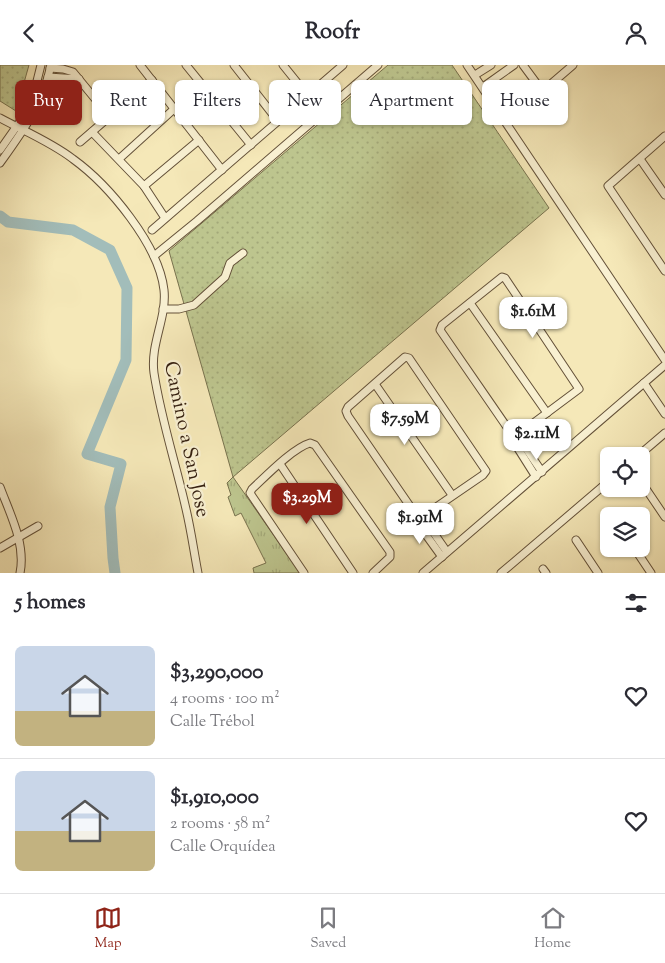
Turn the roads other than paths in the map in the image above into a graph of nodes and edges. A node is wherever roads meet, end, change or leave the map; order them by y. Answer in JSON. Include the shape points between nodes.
{"nodes":[{"id":1,"x":41,"y":65,"type":"edge"},
{"id":2,"x":140,"y":65,"type":"edge"},
{"id":3,"x":186,"y":65,"type":"edge"},
{"id":4,"x":234,"y":65,"type":"edge"},
{"id":5,"x":283,"y":65,"type":"edge"},
{"id":6,"x":343,"y":65,"type":"edge"},
{"id":7,"x":378,"y":65,"type":"edge"},
{"id":8,"x":467,"y":65,"type":"edge"},
{"id":9,"x":491,"y":65,"type":"edge"},
{"id":10,"x":514,"y":65,"type":"edge"},
{"id":11,"x":523,"y":65,"type":"edge"},
{"id":12,"x":573,"y":65,"type":"edge"},
{"id":13,"x":51,"y":66,"type":"edge"},
{"id":14,"x":334,"y":68,"type":"edge"},
{"id":15,"x":73,"y":72,"type":"edge"},
{"id":16,"x":475,"y":75,"type":"junction"},
{"id":17,"x":48,"y":77,"type":"junction"},
{"id":18,"x":152,"y":80,"type":"edge"},
{"id":19,"x":295,"y":80,"type":"edge"},
{"id":20,"x":323,"y":80,"type":"edge"},
{"id":21,"x":492,"y":80,"type":"edge"},
{"id":22,"x":482,"y":87,"type":"edge"},
{"id":23,"x":92,"y":95,"type":"edge"},
{"id":24,"x":165,"y":97,"type":"edge"},
{"id":25,"x":174,"y":109,"type":"junction"},
{"id":26,"x":269,"y":110,"type":"edge"},
{"id":27,"x":0,"y":118,"type":"edge"},
{"id":28,"x":100,"y":125,"type":"edge"},
{"id":29,"x":274,"y":125,"type":"edge"},
{"id":30,"x":507,"y":125,"type":"edge"},
{"id":31,"x":16,"y":127,"type":"junction"},
{"id":32,"x":23,"y":131,"type":"junction"},
{"id":33,"x":92,"y":132,"type":"junction"},
{"id":34,"x":665,"y":136,"type":"edge"},
{"id":35,"x":199,"y":140,"type":"junction"},
{"id":36,"x":80,"y":142,"type":"dead end"},
{"id":37,"x":251,"y":145,"type":"junction"},
{"id":38,"x":0,"y":150,"type":"edge"},
{"id":39,"x":119,"y":159,"type":"junction"},
{"id":40,"x":640,"y":159,"type":"junction"},
{"id":41,"x":0,"y":163,"type":"edge"},
{"id":42,"x":222,"y":170,"type":"junction"},
{"id":43,"x":144,"y":186,"type":"junction"},
{"id":44,"x":665,"y":195,"type":"edge"},
{"id":45,"x":165,"y":218,"type":"junction"},
{"id":46,"x":152,"y":230,"type":"dead end"},
{"id":47,"x":243,"y":253,"type":"dead end"},
{"id":48,"x":154,"y":256,"type":"junction"},
{"id":49,"x":665,"y":271,"type":"edge"},
{"id":50,"x":470,"y":303,"type":"junction"},
{"id":51,"x":163,"y":309,"type":"junction"},
{"id":52,"x":665,"y":360,"type":"edge"},
{"id":53,"x":665,"y":365,"type":"edge"},
{"id":54,"x":644,"y":383,"type":"junction"},
{"id":55,"x":375,"y":384,"type":"junction"},
{"id":56,"x":547,"y":413,"type":"junction"},
{"id":57,"x":665,"y":413,"type":"edge"},
{"id":58,"x":665,"y":433,"type":"edge"},
{"id":59,"x":514,"y":435,"type":"junction"},
{"id":60,"x":649,"y":447,"type":"edge"},
{"id":61,"x":280,"y":464,"type":"junction"},
{"id":62,"x":539,"y":474,"type":"junction"},
{"id":63,"x":0,"y":487,"type":"edge"},
{"id":64,"x":600,"y":489,"type":"edge"},
{"id":65,"x":452,"y":495,"type":"junction"},
{"id":66,"x":650,"y":495,"type":"edge"},
{"id":67,"x":418,"y":517,"type":"junction"},
{"id":68,"x":665,"y":517,"type":"edge"},
{"id":69,"x":38,"y":526,"type":"dead end"},
{"id":70,"x":18,"y":537,"type":"junction"},
{"id":71,"x":576,"y":540,"type":"dead end"},
{"id":72,"x":0,"y":548,"type":"edge"},
{"id":73,"x":444,"y":555,"type":"junction"},
{"id":74,"x":641,"y":557,"type":"edge"},
{"id":75,"x":20,"y":573,"type":"edge"},
{"id":76,"x":198,"y":573,"type":"edge"},
{"id":77,"x":304,"y":573,"type":"edge"},
{"id":78,"x":353,"y":573,"type":"edge"},
{"id":79,"x":373,"y":573,"type":"edge"},
{"id":80,"x":423,"y":573,"type":"edge"},
{"id":81,"x":501,"y":573,"type":"edge"},
{"id":82,"x":598,"y":573,"type":"edge"},
{"id":83,"x":652,"y":573,"type":"edge"}],
"edges":[{"from":1,"to":31,"type":"street","via":[[33,97]]},
{"from":2,"to":18,"type":"street"},
{"from":3,"to":37,"type":"street"},
{"from":4,"to":26,"type":"street"},
{"from":5,"to":19,"type":"street"},
{"from":6,"to":14,"type":"street"},
{"from":7,"to":48,"type":"street"},
{"from":8,"to":16,"type":"street"},
{"from":9,"to":16,"type":"street"},
{"from":10,"to":21,"type":"street"},
{"from":11,"to":12,"type":"street","via":[[544,90]]},
{"from":13,"to":15,"type":"street"},
{"from":13,"to":17,"type":"street"},
{"from":14,"to":20,"type":"street"},
{"from":15,"to":17,"type":"street"},
{"from":15,"to":23,"type":"street"},
{"from":16,"to":22,"type":"street"},
{"from":17,"to":32,"type":"street","via":[[33,117]]},
{"from":24,"to":25,"type":"street"},
{"from":25,"to":35,"type":"street"},
{"from":25,"to":39,"type":"street"},
{"from":27,"to":31,"type":"street","name":"Camino a San Jose"},
{"from":28,"to":33,"type":"street"},
{"from":29,"to":37,"type":"street"},
{"from":30,"to":52,"type":"street"},
{"from":31,"to":32,"type":"street","name":"Camino a San Jose"},
{"from":31,"to":38,"type":"street"},
{"from":32,"to":41,"type":"street"},
{"from":32,"to":48,"type":"street","name":"Camino a San Jose","via":[[72,158],[106,187]]},
{"from":33,"to":36,"type":"street"},
{"from":33,"to":39,"type":"street"},
{"from":34,"to":40,"type":"street"},
{"from":35,"to":42,"type":"street"},
{"from":35,"to":43,"type":"street"},
{"from":37,"to":42,"type":"street"},
{"from":39,"to":43,"type":"street"},
{"from":40,"to":44,"type":"street"},
{"from":40,"to":49,"type":"street","via":[[608,186]]},
{"from":42,"to":45,"type":"street"},
{"from":43,"to":45,"type":"street"},
{"from":45,"to":46,"type":"street"},
{"from":47,"to":51,"type":"street","via":[[230,263],[224,277],[194,305]]},
{"from":48,"to":51,"type":"street","name":"Camino a San Jose","via":[[162,278]]},
{"from":50,"to":56,"type":"street"},
{"from":50,"to":56,"type":"street","via":[[502,277],[505,278],[579,389]]},
{"from":50,"to":59,"type":"street","via":[[440,329],[440,333]]},
{"from":51,"to":76,"type":"street","name":"Camino a San Jose","via":[[153,351],[153,366]]},
{"from":53,"to":54,"type":"street"},
{"from":54,"to":57,"type":"street"},
{"from":54,"to":62,"type":"street"},
{"from":55,"to":65,"type":"street"},
{"from":55,"to":65,"type":"street","via":[[407,357],[485,469],[486,472]]},
{"from":55,"to":67,"type":"street","via":[[346,411]]},
{"from":56,"to":59,"type":"street"},
{"from":58,"to":60,"type":"street"},
{"from":59,"to":62,"type":"street"},
{"from":61,"to":77,"type":"street","via":[[250,493]]},
{"from":61,"to":78,"type":"street"},
{"from":61,"to":79,"type":"street","via":[[300,448],[310,443],[315,445],[391,555]]},
{"from":62,"to":73,"type":"street"},
{"from":63,"to":70,"type":"street"},
{"from":64,"to":81,"type":"street"},
{"from":65,"to":67,"type":"street"},
{"from":66,"to":68,"type":"street"},
{"from":67,"to":73,"type":"street"},
{"from":69,"to":70,"type":"street"},
{"from":70,"to":72,"type":"street"},
{"from":70,"to":75,"type":"street","via":[[22,562]]},
{"from":71,"to":82,"type":"street"},
{"from":73,"to":80,"type":"street"},
{"from":74,"to":83,"type":"street"}]}
